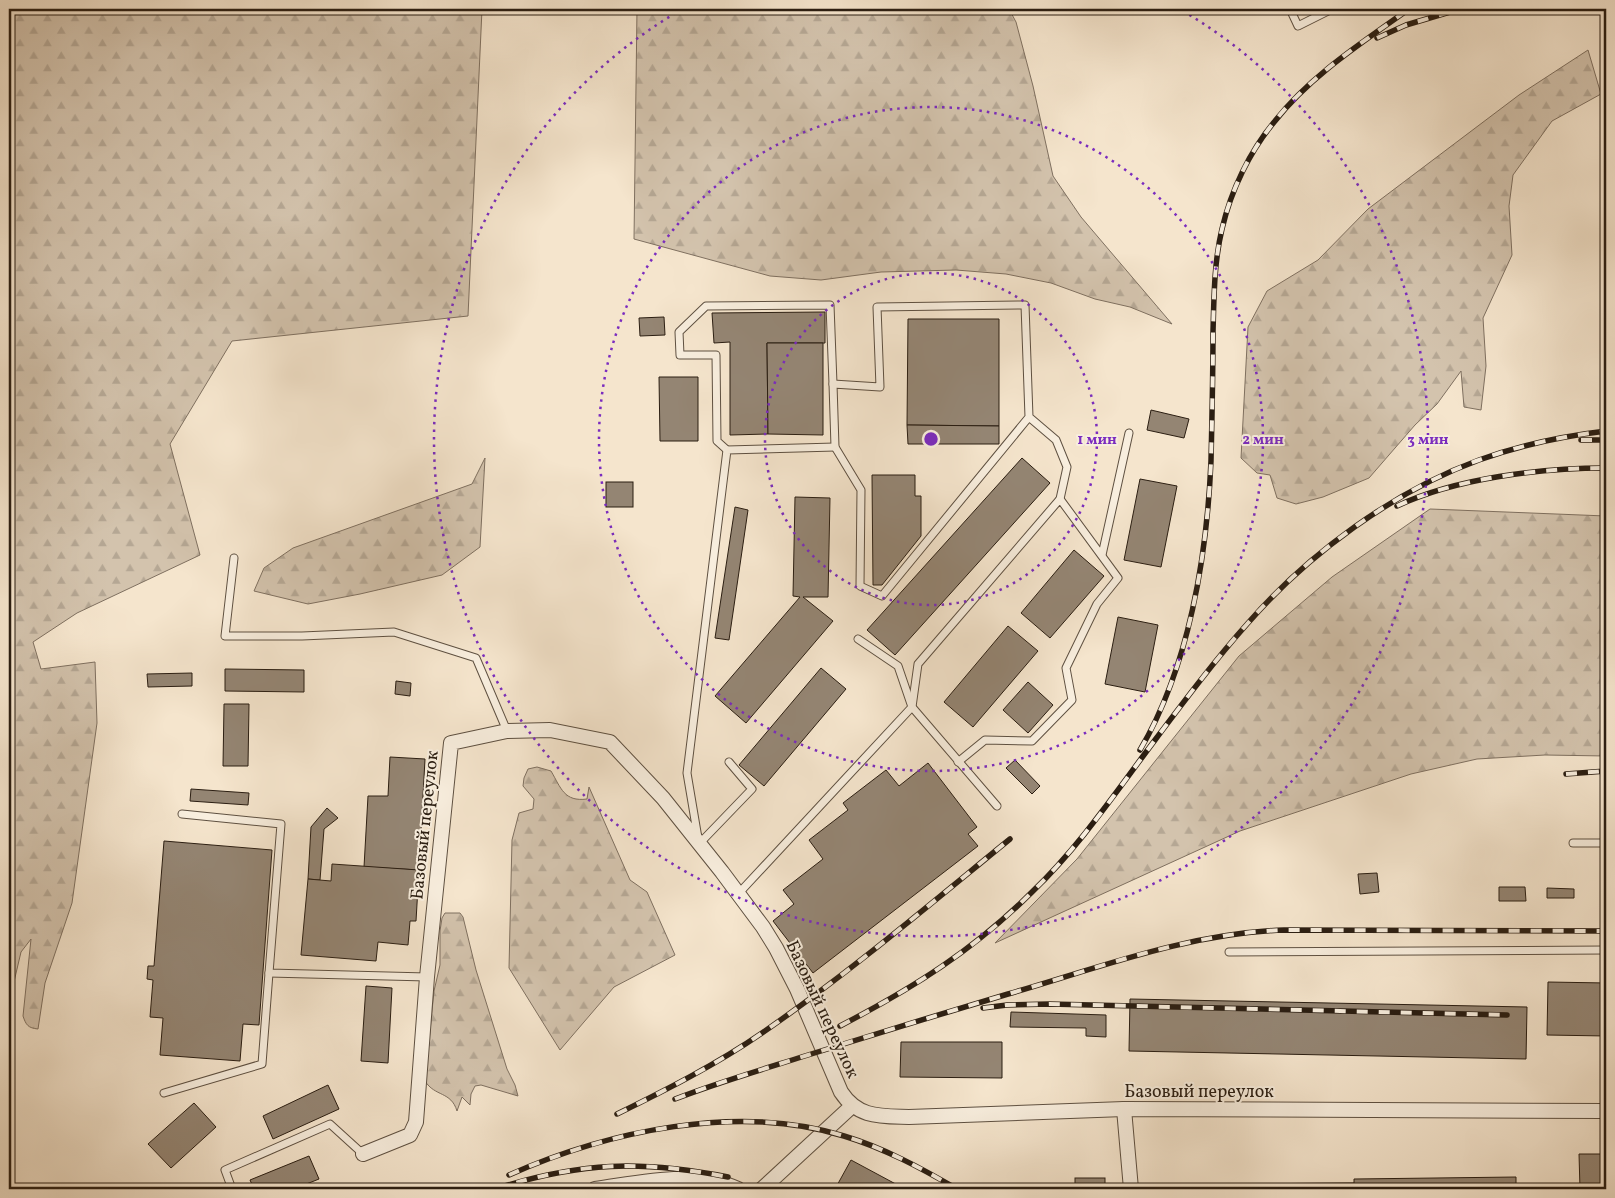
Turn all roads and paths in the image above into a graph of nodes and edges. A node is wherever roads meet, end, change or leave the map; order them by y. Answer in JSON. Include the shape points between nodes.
{"nodes":[{"id":1,"x":1290,"y":9,"type":"edge"},
{"id":2,"x":1332,"y":9,"type":"edge"},
{"id":3,"x":833,"y":384,"type":"junction"},
{"id":4,"x":1029,"y":418,"type":"junction"},
{"id":5,"x":1128,"y":433,"type":"dead end"},
{"id":6,"x":835,"y":448,"type":"junction"},
{"id":7,"x":727,"y":450,"type":"junction"},
{"id":8,"x":1060,"y":499,"type":"junction"},
{"id":9,"x":1102,"y":555,"type":"junction"},
{"id":10,"x":234,"y":558,"type":"dead end"},
{"id":11,"x":858,"y":639,"type":"dead end"},
{"id":12,"x":912,"y":707,"type":"junction"},
{"id":13,"x":507,"y":731,"type":"junction"},
{"id":14,"x":729,"y":762,"type":"dead end"},
{"id":15,"x":958,"y":762,"type":"junction"},
{"id":16,"x":997,"y":806,"type":"dead end"},
{"id":17,"x":182,"y":814,"type":"dead end"},
{"id":18,"x":1573,"y":843,"type":"dead end"},
{"id":19,"x":1606,"y":843,"type":"edge"},
{"id":20,"x":699,"y":844,"type":"junction"},
{"id":21,"x":739,"y":893,"type":"junction"},
{"id":22,"x":1606,"y":950,"type":"edge"},
{"id":23,"x":1230,"y":952,"type":"dead end"},
{"id":24,"x":269,"y":974,"type":"junction"},
{"id":25,"x":427,"y":977,"type":"junction"},
{"id":26,"x":164,"y":1093,"type":"dead end"},
{"id":27,"x":852,"y":1106,"type":"junction"},
{"id":28,"x":1124,"y":1109,"type":"junction"},
{"id":29,"x":1606,"y":1112,"type":"edge"},
{"id":30,"x":363,"y":1154,"type":"joint"},
{"id":31,"x":232,"y":1189,"type":"edge"},
{"id":32,"x":595,"y":1189,"type":"edge"},
{"id":33,"x":738,"y":1189,"type":"edge"},
{"id":34,"x":762,"y":1189,"type":"edge"},
{"id":35,"x":1131,"y":1189,"type":"edge"}],
"edges":[{"from":1,"to":2,"type":"lane","via":[[1298,26]]},
{"from":3,"to":4,"type":"lane","via":[[880,387],[877,307],[1025,305]]},
{"from":3,"to":6,"type":"lane"},
{"from":3,"to":7,"type":"lane","via":[[830,305],[706,306],[679,332],[680,355],[716,355],[717,441]]},
{"from":4,"to":6,"type":"lane","via":[[882,596],[860,586],[860,490]]},
{"from":4,"to":8,"type":"lane","via":[[1056,440],[1067,467]]},
{"from":5,"to":9,"type":"lane"},
{"from":6,"to":7,"type":"lane"},
{"from":7,"to":20,"type":"lane","via":[[687,773]]},
{"from":8,"to":9,"type":"lane"},
{"from":8,"to":12,"type":"lane","via":[[918,664]]},
{"from":9,"to":15,"type":"lane","via":[[1118,578],[1096,604],[1066,668],[1072,700],[1032,741],[985,740]]},
{"from":10,"to":13,"type":"lane","via":[[226,636],[394,632],[476,658]]},
{"from":11,"to":12,"type":"lane","via":[[898,666]]},
{"from":12,"to":15,"type":"lane"},
{"from":12,"to":21,"type":"lane"},
{"from":13,"to":20,"type":"street","name":"Базовый переулок","via":[[550,730],[610,742]]},
{"from":13,"to":25,"type":"street","name":"Базовый переулок","via":[[451,743]]},
{"from":14,"to":20,"type":"lane","via":[[752,789]]},
{"from":15,"to":16,"type":"lane"},
{"from":17,"to":24,"type":"lane","via":[[282,824]]},
{"from":18,"to":19,"type":"lane"},
{"from":20,"to":21,"type":"street","name":"Базовый переулок"},
{"from":21,"to":27,"type":"street","name":"Базовый переулок","via":[[787,968],[841,1092]]},
{"from":22,"to":23,"type":"lane"},
{"from":24,"to":25,"type":"lane"},
{"from":24,"to":26,"type":"lane","via":[[262,1064]]},
{"from":25,"to":30,"type":"street","name":"Базовый переулок","via":[[414,1129],[403,1139]]},
{"from":27,"to":28,"type":"street","name":"Базовый переулок","via":[[874,1114],[908,1117]]},
{"from":27,"to":34,"type":"street"},
{"from":28,"to":29,"type":"street","name":"Базовый переулок"},
{"from":28,"to":35,"type":"street"},
{"from":30,"to":31,"type":"lane","via":[[330,1124],[225,1170]]},
{"from":32,"to":33,"type":"street","via":[[684,1179],[712,1180]]}]}
